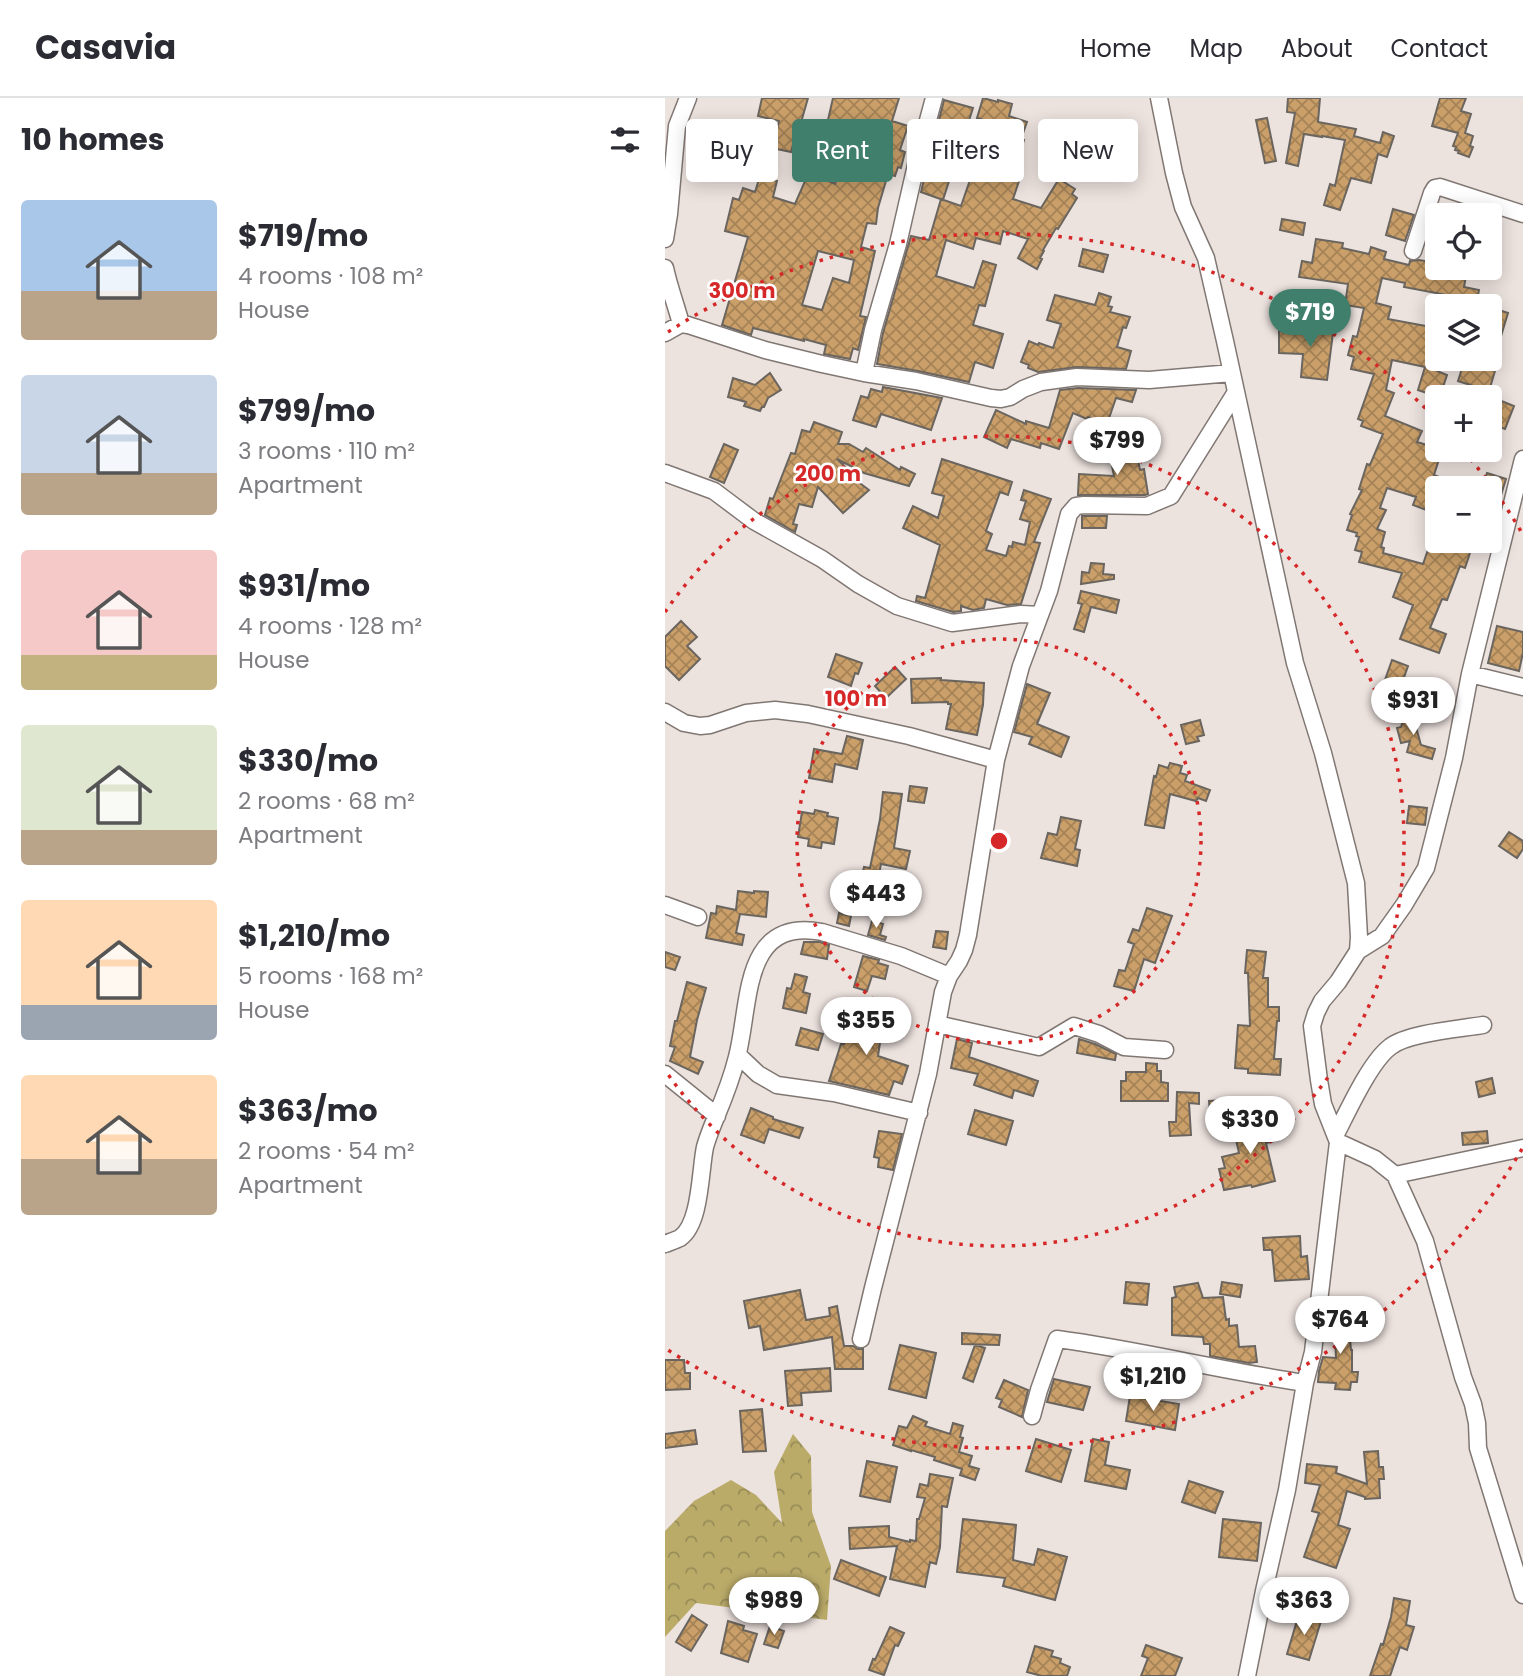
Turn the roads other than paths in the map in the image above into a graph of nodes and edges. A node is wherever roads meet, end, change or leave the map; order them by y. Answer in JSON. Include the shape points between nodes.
{"nodes":[{"id":1,"x":688,"y":98,"type":"edge"},
{"id":2,"x":934,"y":98,"type":"edge"},
{"id":3,"x":1159,"y":98,"type":"edge"},
{"id":4,"x":1523,"y":214,"type":"edge"},
{"id":5,"x":665,"y":239,"type":"edge"},
{"id":6,"x":1413,"y":251,"type":"dead end"},
{"id":7,"x":665,"y":268,"type":"edge"},
{"id":8,"x":681,"y":324,"type":"junction"},
{"id":9,"x":665,"y":333,"type":"edge"},
{"id":10,"x":865,"y":373,"type":"junction"},
{"id":11,"x":1232,"y":373,"type":"junction"},
{"id":12,"x":1236,"y":391,"type":"junction"},
{"id":13,"x":1523,"y":459,"type":"edge"},
{"id":14,"x":665,"y":473,"type":"edge"},
{"id":15,"x":1040,"y":615,"type":"junction"},
{"id":16,"x":1470,"y":674,"type":"junction"},
{"id":17,"x":1523,"y":687,"type":"edge"},
{"id":18,"x":665,"y":712,"type":"edge"},
{"id":19,"x":996,"y":760,"type":"junction"},
{"id":20,"x":665,"y":905,"type":"edge"},
{"id":21,"x":698,"y":916,"type":"dead end"},
{"id":22,"x":1358,"y":951,"type":"junction"},
{"id":23,"x":949,"y":976,"type":"junction"},
{"id":24,"x":937,"y":1024,"type":"junction"},
{"id":25,"x":1483,"y":1024,"type":"dead end"},
{"id":26,"x":1165,"y":1050,"type":"dead end"},
{"id":27,"x":738,"y":1055,"type":"junction"},
{"id":28,"x":665,"y":1073,"type":"edge"},
{"id":29,"x":919,"y":1113,"type":"junction"},
{"id":30,"x":717,"y":1115,"type":"junction"},
{"id":31,"x":1337,"y":1138,"type":"junction"},
{"id":32,"x":1523,"y":1148,"type":"edge"},
{"id":33,"x":1395,"y":1175,"type":"junction"},
{"id":34,"x":665,"y":1244,"type":"edge"},
{"id":35,"x":861,"y":1339,"type":"dead end"},
{"id":36,"x":1305,"y":1383,"type":"junction"},
{"id":37,"x":1033,"y":1416,"type":"dead end"},
{"id":38,"x":1523,"y":1595,"type":"edge"},
{"id":39,"x":1247,"y":1676,"type":"edge"}],
"edges":[{"from":1,"to":5,"type":"street","via":[[677,126]]},
{"from":2,"to":10,"type":"street"},
{"from":3,"to":11,"type":"street","via":[[1183,207],[1206,258]]},
{"from":4,"to":6,"type":"street","via":[[1435,188]]},
{"from":7,"to":8,"type":"street"},
{"from":8,"to":9,"type":"street"},
{"from":8,"to":10,"type":"street","via":[[765,350]]},
{"from":10,"to":11,"type":"street","via":[[1001,399],[1041,382],[1077,377],[1149,380]]},
{"from":11,"to":12,"type":"street"},
{"from":12,"to":15,"type":"street","via":[[1171,496],[1147,506],[1084,505],[1072,510]]},
{"from":12,"to":22,"type":"street","via":[[1295,663],[1356,883]]},
{"from":13,"to":16,"type":"street"},
{"from":14,"to":15,"type":"street","via":[[714,491],[754,521],[897,606],[951,623]]},
{"from":15,"to":19,"type":"street"},
{"from":16,"to":17,"type":"street"},
{"from":16,"to":22,"type":"street","via":[[1426,868],[1383,936]]},
{"from":18,"to":19,"type":"street","via":[[699,726],[746,713],[808,714]]},
{"from":19,"to":23,"type":"street","via":[[968,935]]},
{"from":20,"to":21,"type":"street"},
{"from":22,"to":31,"type":"street","via":[[1322,1001],[1313,1026],[1323,1104]]},
{"from":23,"to":24,"type":"street"},
{"from":23,"to":27,"type":"street","via":[[822,932],[779,935],[757,962]]},
{"from":24,"to":26,"type":"street","via":[[1039,1047],[1074,1026],[1123,1047]]},
{"from":24,"to":29,"type":"street"},
{"from":25,"to":31,"type":"street","via":[[1390,1046],[1374,1065]]},
{"from":27,"to":29,"type":"street","via":[[777,1085]]},
{"from":27,"to":30,"type":"street"},
{"from":28,"to":30,"type":"street"},
{"from":29,"to":35,"type":"street"},
{"from":30,"to":34,"type":"street","via":[[708,1135],[691,1225],[680,1238]]},
{"from":31,"to":33,"type":"street"},
{"from":31,"to":36,"type":"street","via":[[1313,1352]]},
{"from":32,"to":33,"type":"street"},
{"from":33,"to":38,"type":"street","via":[[1425,1241],[1473,1404],[1478,1448]]},
{"from":36,"to":37,"type":"street","via":[[1057,1339]]},
{"from":36,"to":39,"type":"street"}]}
